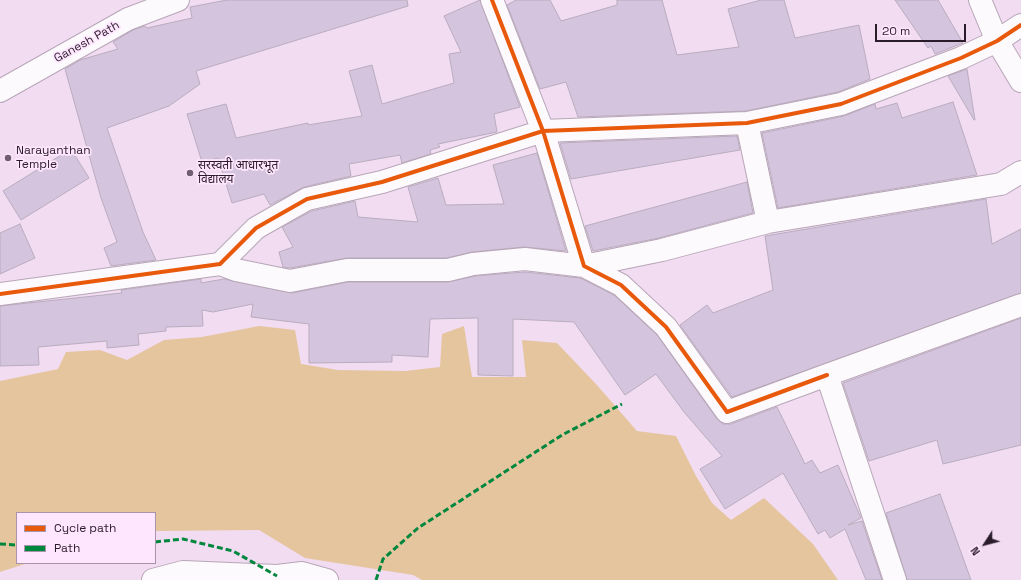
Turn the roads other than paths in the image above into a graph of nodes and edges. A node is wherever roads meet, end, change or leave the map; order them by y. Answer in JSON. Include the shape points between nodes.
{"nodes":[{"id":1,"x":178,"y":0,"type":"edge"},
{"id":2,"x":492,"y":0,"type":"edge"},
{"id":3,"x":980,"y":0,"type":"edge"},
{"id":4,"x":1021,"y":25,"type":"edge"},
{"id":5,"x":997,"y":41,"type":"junction"},
{"id":6,"x":1021,"y":81,"type":"edge"},
{"id":7,"x":0,"y":91,"type":"edge"},
{"id":8,"x":747,"y":123,"type":"junction"},
{"id":9,"x":543,"y":131,"type":"junction"},
{"id":10,"x":1021,"y":172,"type":"edge"},
{"id":11,"x":768,"y":222,"type":"junction"},
{"id":12,"x":220,"y":264,"type":"junction"},
{"id":13,"x":584,"y":266,"type":"junction"},
{"id":14,"x":0,"y":294,"type":"edge"},
{"id":15,"x":1021,"y":305,"type":"edge"},
{"id":16,"x":827,"y":375,"type":"junction"},
{"id":17,"x":153,"y":580,"type":"edge"},
{"id":18,"x":327,"y":580,"type":"edge"},
{"id":19,"x":896,"y":580,"type":"edge"}],
"edges":[{"from":1,"to":7,"type":"street","name":"Ganesh Path","via":[[128,19]]},
{"from":2,"to":9,"type":"street"},
{"from":3,"to":5,"type":"street"},
{"from":4,"to":5,"type":"street"},
{"from":5,"to":6,"type":"street"},
{"from":5,"to":8,"type":"street","via":[[961,58],[842,104]]},
{"from":8,"to":9,"type":"street"},
{"from":8,"to":11,"type":"street"},
{"from":9,"to":12,"type":"street","via":[[382,182],[307,199],[256,228]]},
{"from":9,"to":13,"type":"street"},
{"from":10,"to":11,"type":"street","via":[[1001,184]]},
{"from":11,"to":13,"type":"street","via":[[662,250]]},
{"from":12,"to":13,"type":"street","via":[[236,270],[290,281],[347,270],[448,270],[473,264],[525,259]]},
{"from":12,"to":14,"type":"street"},
{"from":13,"to":16,"type":"street","via":[[621,285],[666,327],[727,412]]},
{"from":15,"to":16,"type":"street"},
{"from":16,"to":19,"type":"street"},
{"from":17,"to":18,"type":"street","via":[[183,572],[277,576],[302,573]]}]}
